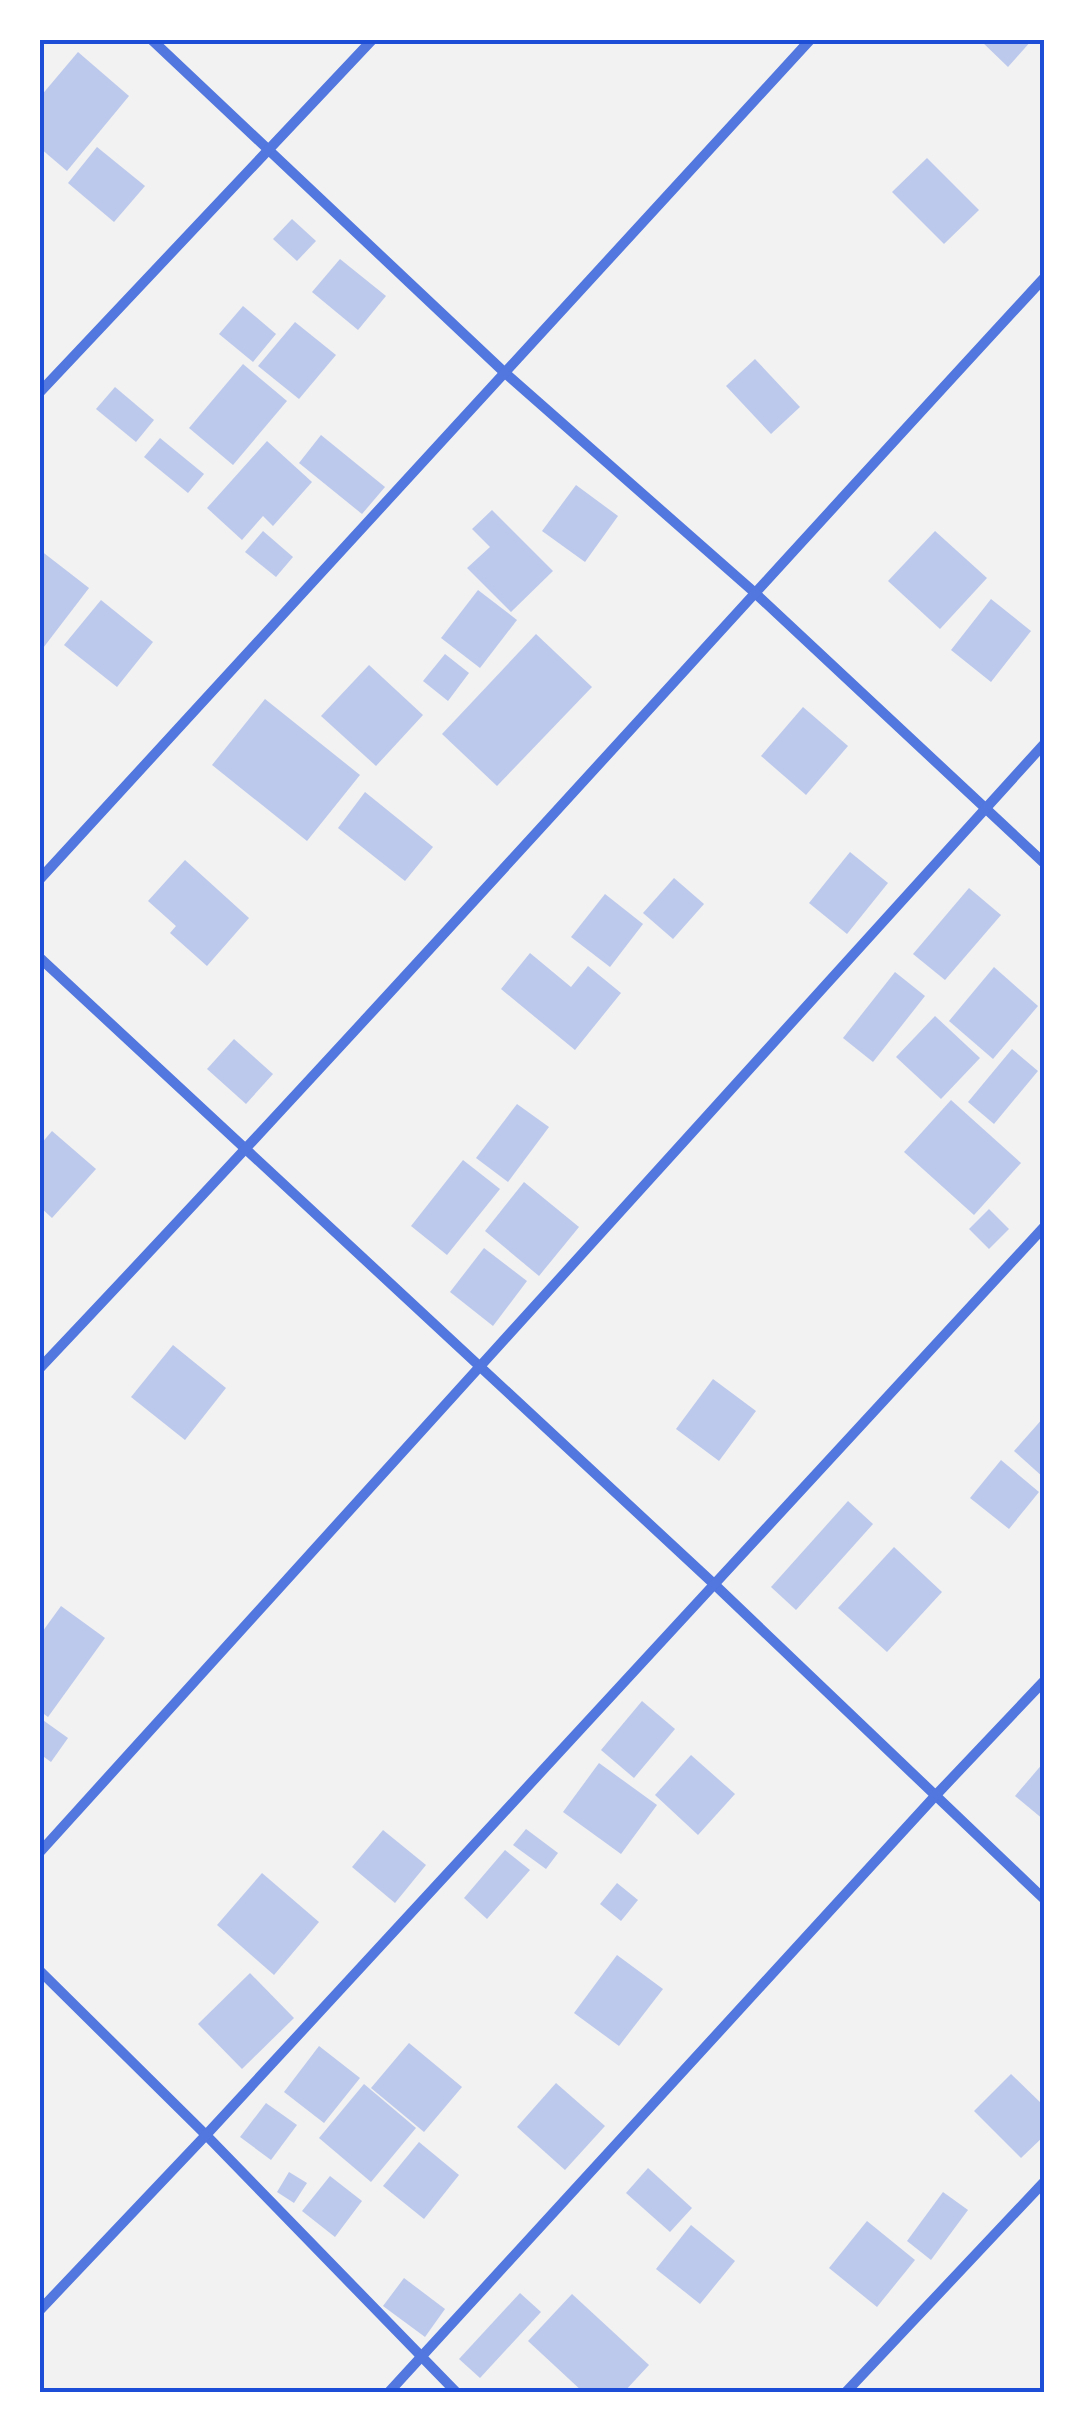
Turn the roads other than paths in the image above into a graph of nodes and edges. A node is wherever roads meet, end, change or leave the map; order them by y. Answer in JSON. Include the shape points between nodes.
{"nodes":[{"id":1,"x":152,"y":40,"type":"edge"},
{"id":2,"x":372,"y":40,"type":"edge"},
{"id":3,"x":810,"y":40,"type":"edge"},
{"id":4,"x":270,"y":151,"type":"junction"},
{"id":5,"x":1044,"y":278,"type":"edge"},
{"id":6,"x":504,"y":372,"type":"junction"},
{"id":7,"x":40,"y":392,"type":"edge"},
{"id":8,"x":754,"y":592,"type":"junction"},
{"id":9,"x":1044,"y":744,"type":"edge"},
{"id":10,"x":986,"y":809,"type":"junction"},
{"id":11,"x":1044,"y":863,"type":"edge"},
{"id":12,"x":40,"y":879,"type":"edge"},
{"id":13,"x":40,"y":958,"type":"edge"},
{"id":14,"x":247,"y":1150,"type":"junction"},
{"id":15,"x":1044,"y":1227,"type":"edge"},
{"id":16,"x":479,"y":1366,"type":"junction"},
{"id":17,"x":40,"y":1368,"type":"edge"},
{"id":18,"x":714,"y":1584,"type":"junction"},
{"id":19,"x":1044,"y":1681,"type":"edge"},
{"id":20,"x":936,"y":1796,"type":"junction"},
{"id":21,"x":40,"y":1852,"type":"edge"},
{"id":22,"x":1044,"y":1899,"type":"edge"},
{"id":23,"x":40,"y":1971,"type":"edge"},
{"id":24,"x":206,"y":2135,"type":"junction"},
{"id":25,"x":1044,"y":2182,"type":"edge"},
{"id":26,"x":40,"y":2310,"type":"edge"},
{"id":27,"x":422,"y":2357,"type":"junction"},
{"id":28,"x":389,"y":2392,"type":"edge"},
{"id":29,"x":456,"y":2392,"type":"edge"},
{"id":30,"x":846,"y":2392,"type":"edge"}],
"edges":[{"from":1,"to":4,"type":"street"},
{"from":2,"to":4,"type":"street"},
{"from":3,"to":6,"type":"street"},
{"from":4,"to":6,"type":"street"},
{"from":4,"to":7,"type":"street"},
{"from":5,"to":8,"type":"street"},
{"from":6,"to":8,"type":"street"},
{"from":6,"to":12,"type":"street"},
{"from":8,"to":10,"type":"street"},
{"from":8,"to":14,"type":"street"},
{"from":9,"to":10,"type":"street"},
{"from":10,"to":11,"type":"street"},
{"from":10,"to":16,"type":"street"},
{"from":13,"to":14,"type":"street"},
{"from":14,"to":16,"type":"street"},
{"from":14,"to":17,"type":"street"},
{"from":15,"to":18,"type":"street"},
{"from":16,"to":18,"type":"street"},
{"from":16,"to":21,"type":"street"},
{"from":18,"to":20,"type":"street"},
{"from":18,"to":24,"type":"street"},
{"from":19,"to":20,"type":"street"},
{"from":20,"to":22,"type":"street"},
{"from":20,"to":27,"type":"street"},
{"from":23,"to":24,"type":"street"},
{"from":24,"to":26,"type":"street"},
{"from":24,"to":27,"type":"street"},
{"from":25,"to":30,"type":"street"},
{"from":27,"to":28,"type":"street"},
{"from":27,"to":29,"type":"street"}]}
